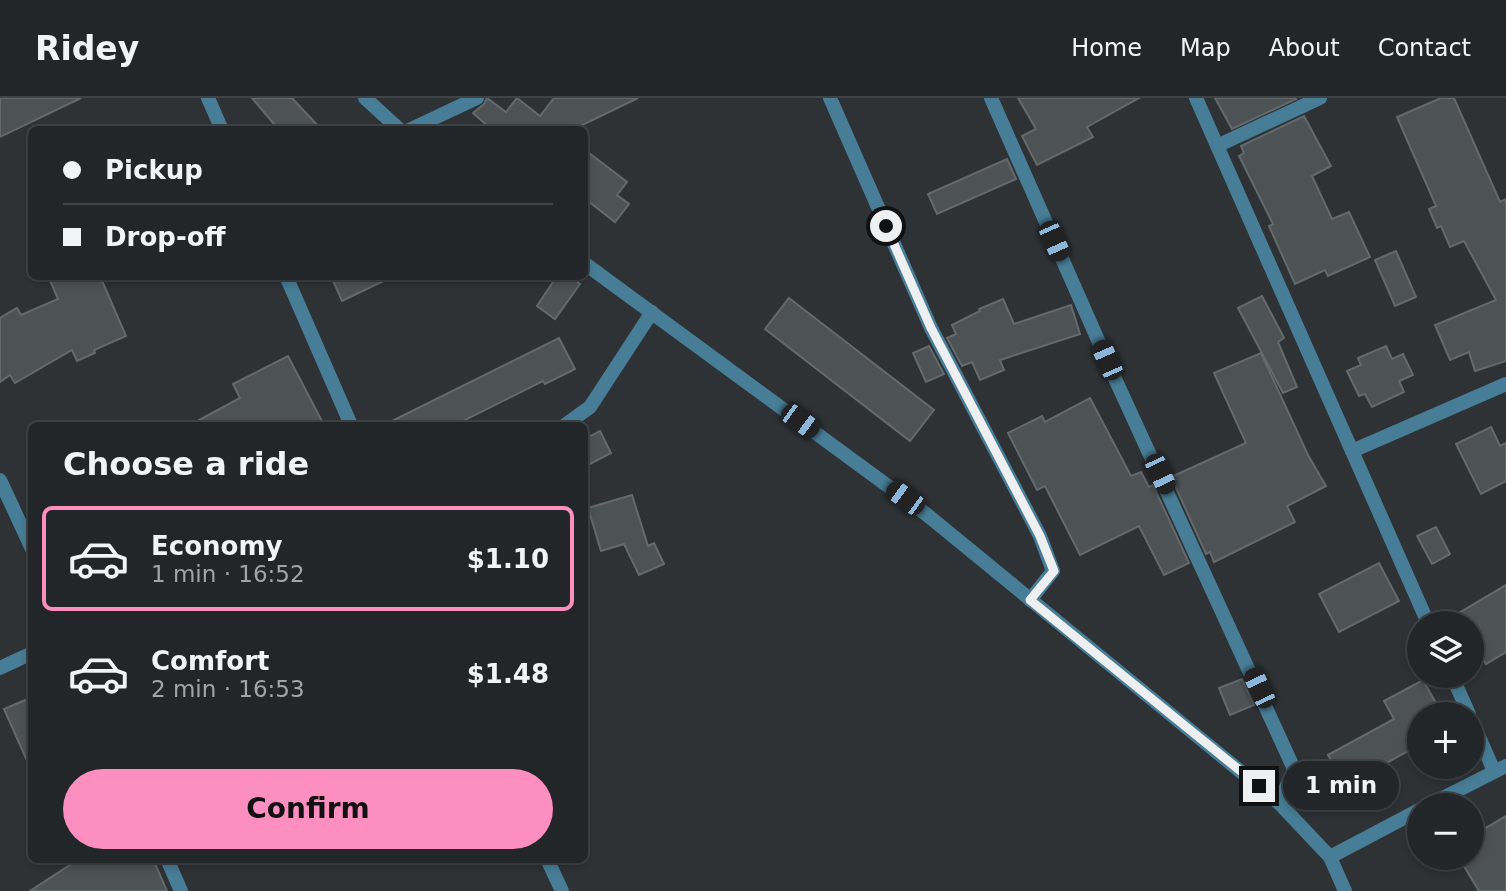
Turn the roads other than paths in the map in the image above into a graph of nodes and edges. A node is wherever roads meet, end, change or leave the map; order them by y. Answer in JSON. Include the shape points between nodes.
{"nodes":[{"id":1,"x":208,"y":98,"type":"edge"},
{"id":2,"x":477,"y":98,"type":"edge"},
{"id":3,"x":831,"y":98,"type":"edge"},
{"id":4,"x":991,"y":98,"type":"edge"},
{"id":5,"x":1196,"y":98,"type":"edge"},
{"id":6,"x":1320,"y":98,"type":"edge"},
{"id":7,"x":367,"y":100,"type":"edge"},
{"id":8,"x":220,"y":126,"type":"edge"},
{"id":9,"x":396,"y":126,"type":"edge"},
{"id":10,"x":418,"y":126,"type":"edge"},
{"id":11,"x":1219,"y":145,"type":"junction"},
{"id":12,"x":588,"y":266,"type":"edge"},
{"id":13,"x":288,"y":280,"type":"edge"},
{"id":14,"x":652,"y":312,"type":"junction"},
{"id":15,"x":1506,"y":384,"type":"edge"},
{"id":16,"x":350,"y":422,"type":"edge"},
{"id":17,"x":569,"y":422,"type":"edge"},
{"id":18,"x":1352,"y":451,"type":"junction"},
{"id":19,"x":0,"y":480,"type":"edge"},
{"id":20,"x":28,"y":540,"type":"edge"},
{"id":21,"x":1030,"y":600,"type":"junction"},
{"id":22,"x":1423,"y":611,"type":"edge"},
{"id":23,"x":28,"y":655,"type":"edge"},
{"id":24,"x":0,"y":668,"type":"edge"},
{"id":25,"x":1484,"y":741,"type":"edge"},
{"id":26,"x":1500,"y":768,"type":"edge"},
{"id":27,"x":1452,"y":793,"type":"edge"},
{"id":28,"x":1279,"y":803,"type":"junction"},
{"id":29,"x":1407,"y":816,"type":"edge"},
{"id":30,"x":1330,"y":857,"type":"junction"},
{"id":31,"x":169,"y":863,"type":"edge"},
{"id":32,"x":549,"y":863,"type":"edge"},
{"id":33,"x":181,"y":891,"type":"edge"},
{"id":34,"x":562,"y":891,"type":"edge"},
{"id":35,"x":1345,"y":891,"type":"edge"}],
"edges":[{"from":1,"to":8,"type":"street"},
{"from":2,"to":10,"type":"street"},
{"from":3,"to":21,"type":"street","via":[[931,328],[1054,571]]},
{"from":4,"to":28,"type":"street","via":[[1294,769]]},
{"from":5,"to":11,"type":"street"},
{"from":6,"to":11,"type":"street"},
{"from":7,"to":9,"type":"street"},
{"from":11,"to":18,"type":"street"},
{"from":12,"to":14,"type":"street"},
{"from":13,"to":16,"type":"street"},
{"from":14,"to":17,"type":"street","via":[[590,407]]},
{"from":14,"to":21,"type":"street","via":[[926,514]]},
{"from":15,"to":18,"type":"street"},
{"from":18,"to":22,"type":"street"},
{"from":19,"to":20,"type":"street"},
{"from":21,"to":28,"type":"street"},
{"from":23,"to":24,"type":"street"},
{"from":25,"to":26,"type":"street"},
{"from":26,"to":27,"type":"street"},
{"from":28,"to":30,"type":"street"},
{"from":29,"to":30,"type":"street"},
{"from":30,"to":35,"type":"street"},
{"from":31,"to":33,"type":"street"},
{"from":32,"to":34,"type":"street"}]}
